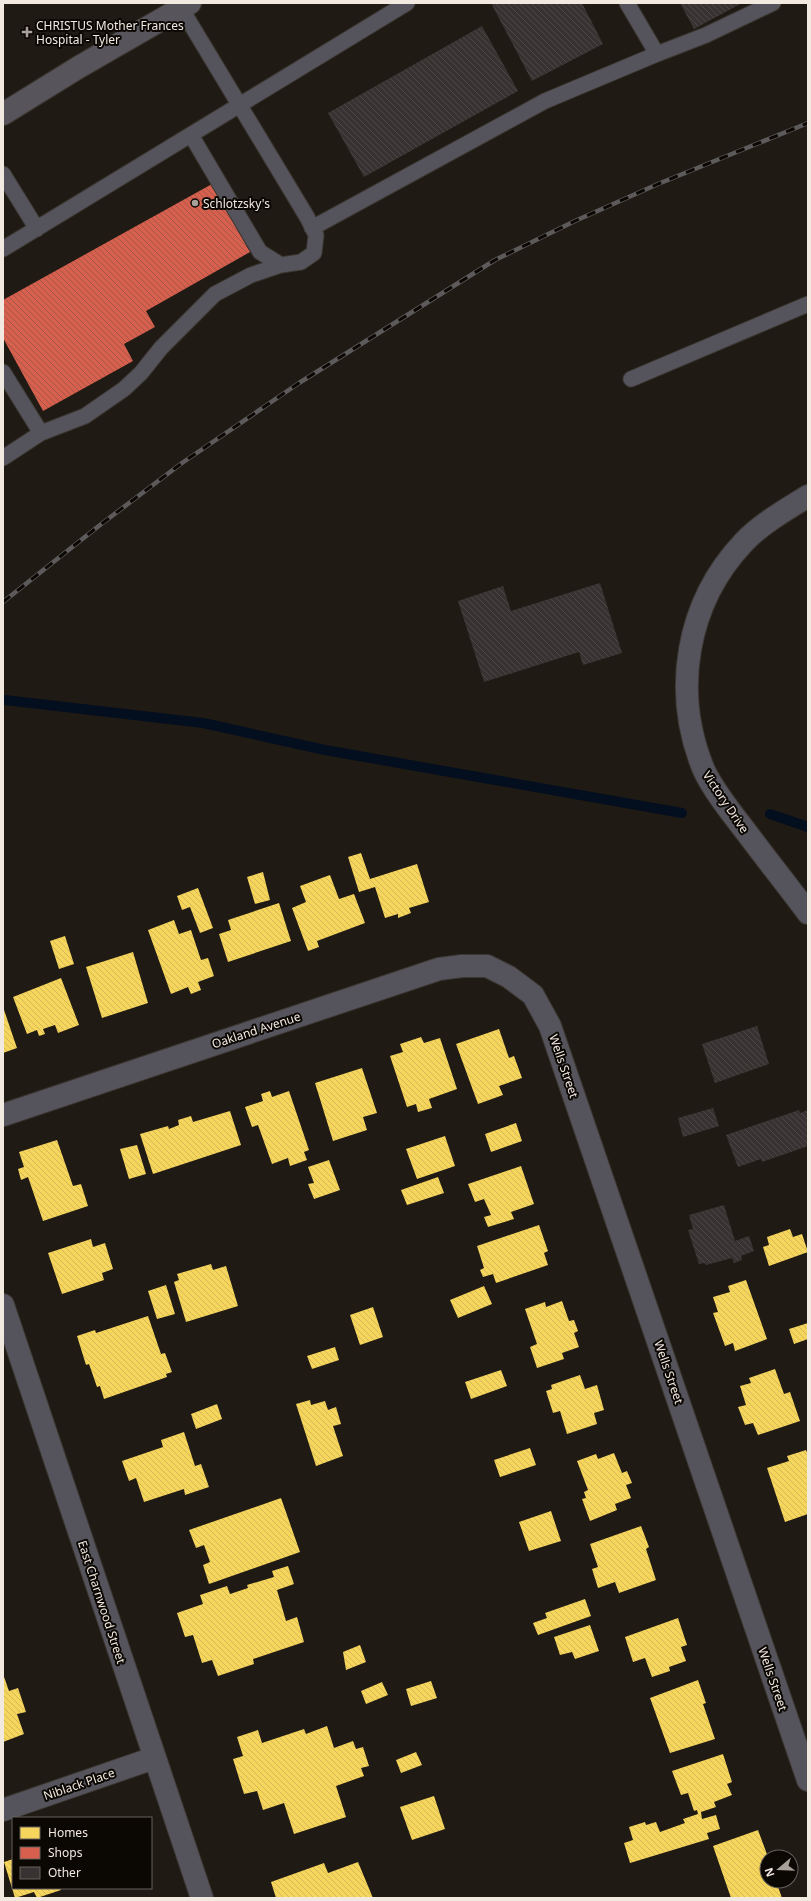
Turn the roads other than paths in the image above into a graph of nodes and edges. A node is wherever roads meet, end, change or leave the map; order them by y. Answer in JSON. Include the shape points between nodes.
{"nodes":[{"id":1,"x":407,"y":3,"type":"edge"},
{"id":2,"x":627,"y":3,"type":"edge"},
{"id":3,"x":773,"y":3,"type":"edge"},
{"id":4,"x":186,"y":6,"type":"edge"},
{"id":5,"x":657,"y":54,"type":"junction"},
{"id":6,"x":240,"y":105,"type":"junction"},
{"id":7,"x":3,"y":114,"type":"edge"},
{"id":8,"x":191,"y":135,"type":"junction"},
{"id":9,"x":3,"y":174,"type":"edge"},
{"id":10,"x":312,"y":228,"type":"junction"},
{"id":11,"x":37,"y":229,"type":"junction"},
{"id":12,"x":3,"y":249,"type":"edge"},
{"id":13,"x":281,"y":265,"type":"junction"},
{"id":14,"x":808,"y":304,"type":"edge"},
{"id":15,"x":3,"y":372,"type":"edge"},
{"id":16,"x":632,"y":379,"type":"dead end"},
{"id":17,"x":41,"y":433,"type":"junction"},
{"id":18,"x":3,"y":458,"type":"edge"},
{"id":19,"x":808,"y":496,"type":"edge"},
{"id":20,"x":808,"y":913,"type":"edge"},
{"id":21,"x":509,"y":977,"type":"joint"},
{"id":22,"x":3,"y":1115,"type":"edge"},
{"id":23,"x":3,"y":1305,"type":"edge"},
{"id":24,"x":154,"y":1758,"type":"junction"},
{"id":25,"x":808,"y":1780,"type":"edge"},
{"id":26,"x":3,"y":1810,"type":"edge"},
{"id":27,"x":202,"y":1898,"type":"edge"}],
"edges":[{"from":1,"to":6,"type":"lane"},
{"from":2,"to":5,"type":"lane"},
{"from":3,"to":5,"type":"lane","via":[[706,35]]},
{"from":4,"to":6,"type":"lane"},
{"from":4,"to":7,"type":"main road"},
{"from":5,"to":10,"type":"lane","via":[[545,101]]},
{"from":6,"to":8,"type":"lane"},
{"from":6,"to":10,"type":"lane"},
{"from":8,"to":11,"type":"lane"},
{"from":8,"to":13,"type":"lane","via":[[260,252]]},
{"from":9,"to":11,"type":"lane"},
{"from":10,"to":13,"type":"lane","via":[[316,235],[314,253],[301,262]]},
{"from":11,"to":12,"type":"lane"},
{"from":13,"to":17,"type":"lane","via":[[251,275],[215,294],[124,389],[85,416]]},
{"from":14,"to":16,"type":"lane"},
{"from":15,"to":17,"type":"lane"},
{"from":17,"to":18,"type":"lane"},
{"from":19,"to":20,"type":"street","name":"Victory Drive","via":[[782,512],[744,542],[715,581],[694,626],[686,674],[689,722],[703,769],[729,810]]},
{"from":21,"to":22,"type":"street","name":"Oakland Avenue","via":[[486,966],[439,969]]},
{"from":21,"to":25,"type":"street","name":"Wells Street","via":[[533,996],[550,1026]]},
{"from":23,"to":24,"type":"street","name":"East Charnwood Street"},
{"from":24,"to":26,"type":"street","name":"Niblack Place"},
{"from":24,"to":27,"type":"street","name":"East Charnwood Street"}]}
